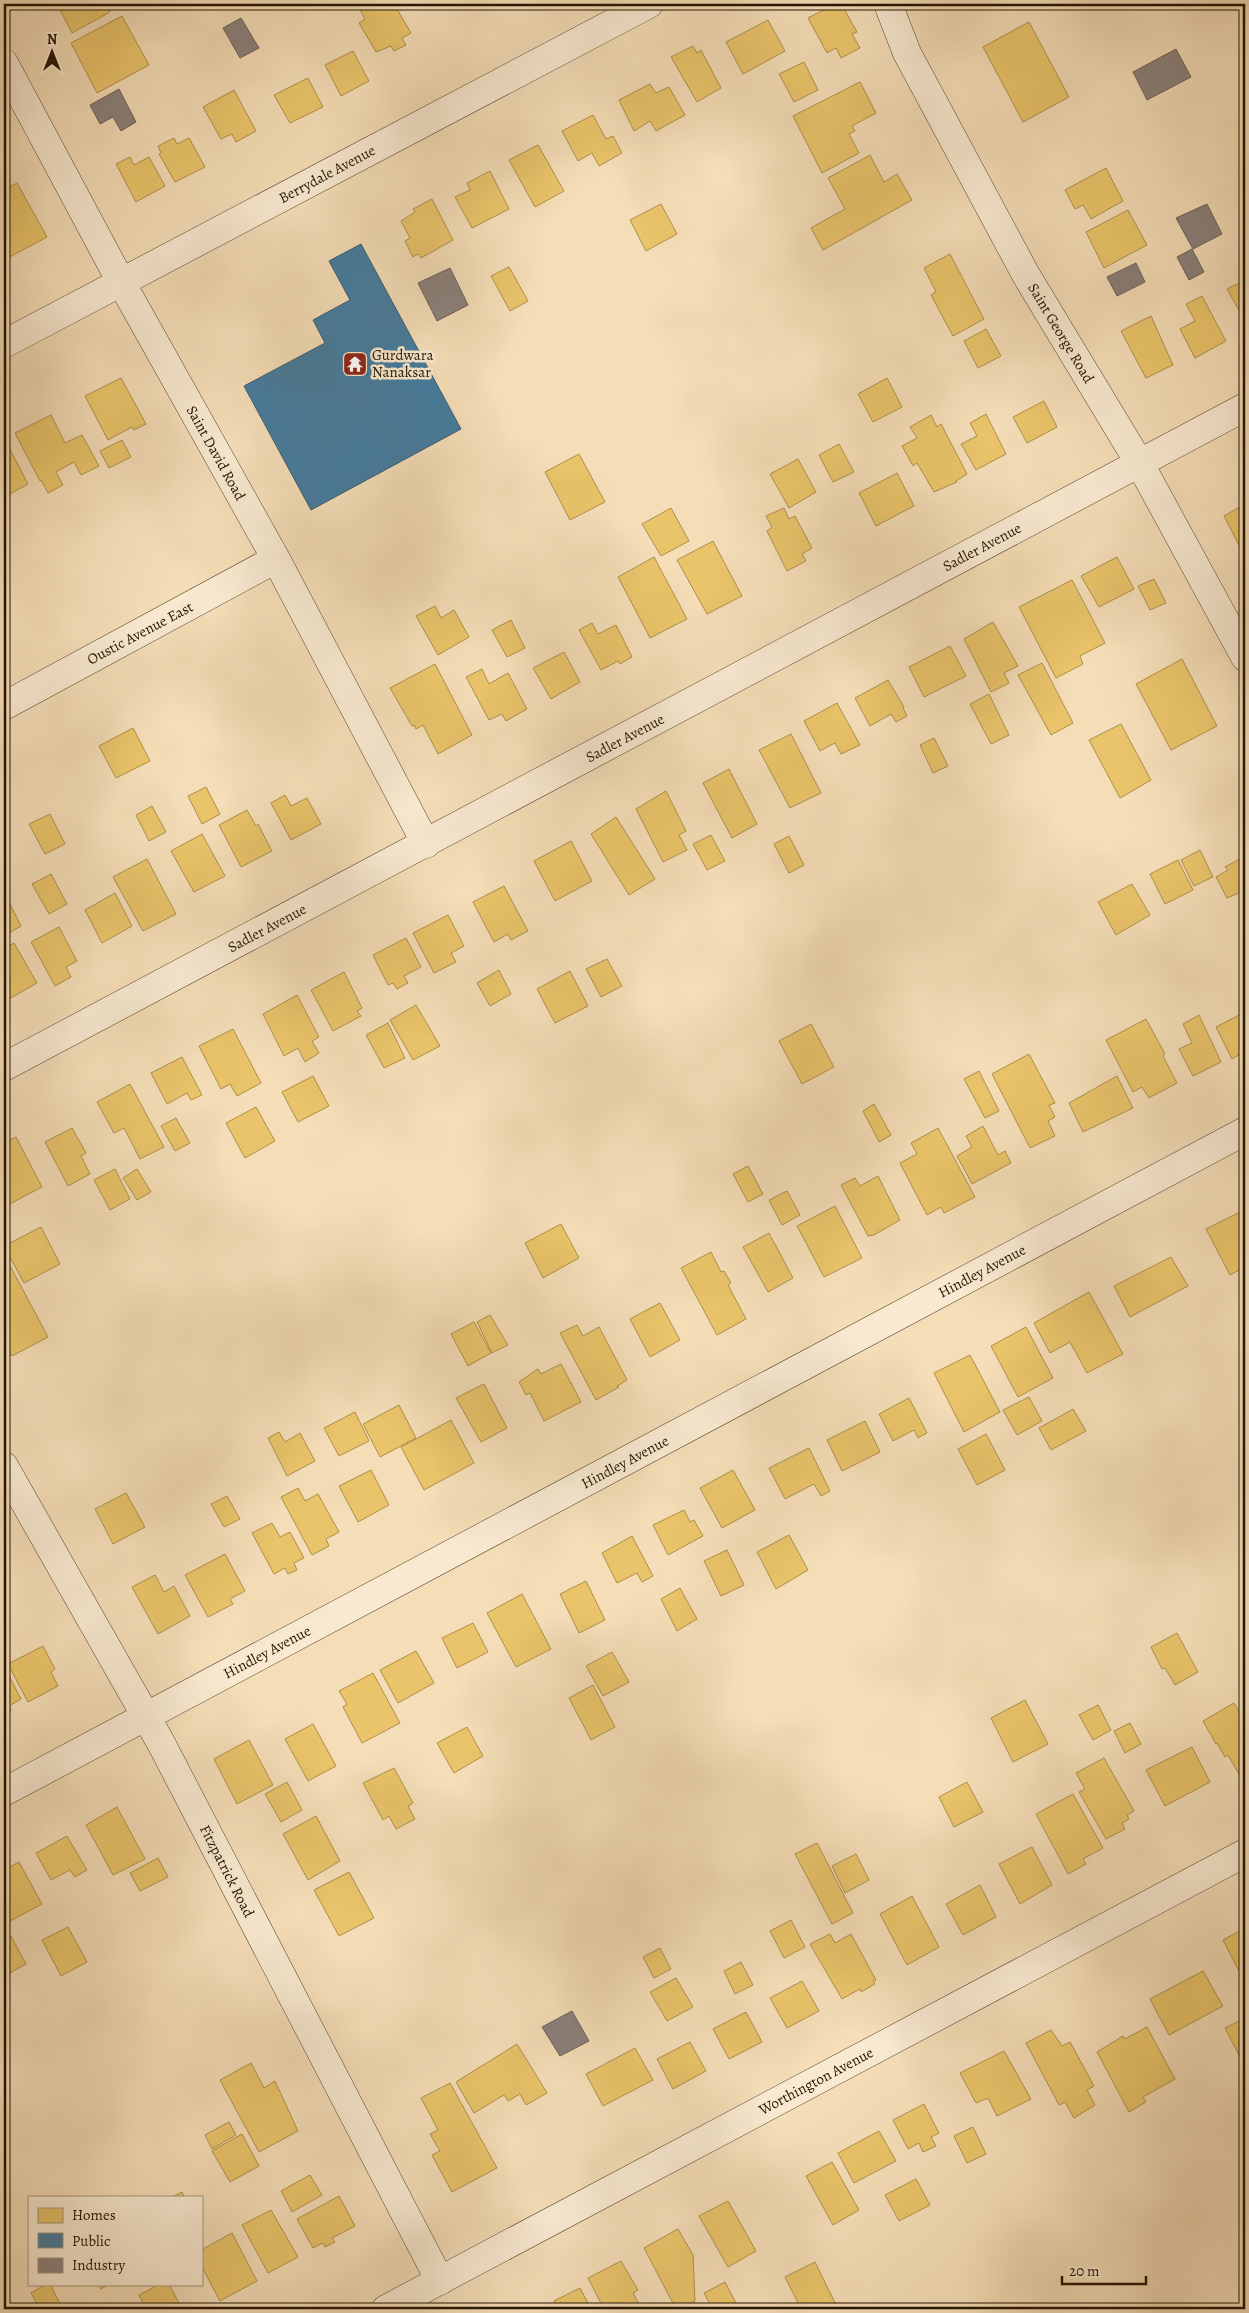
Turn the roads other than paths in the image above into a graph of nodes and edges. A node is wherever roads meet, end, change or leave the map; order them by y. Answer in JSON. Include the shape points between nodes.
{"nodes":[{"id":1,"x":650,"y":4,"type":"edge"},
{"id":2,"x":888,"y":4,"type":"edge"},
{"id":3,"x":4,"y":63,"type":"edge"},
{"id":4,"x":121,"y":282,"type":"junction"},
{"id":5,"x":4,"y":344,"type":"edge"},
{"id":6,"x":1245,"y":407,"type":"edge"},
{"id":7,"x":1140,"y":464,"type":"junction"},
{"id":8,"x":276,"y":559,"type":"junction"},
{"id":9,"x":1245,"y":657,"type":"edge"},
{"id":10,"x":4,"y":706,"type":"edge"},
{"id":11,"x":426,"y":844,"type":"junction"},
{"id":12,"x":4,"y":1067,"type":"edge"},
{"id":13,"x":1245,"y":1131,"type":"edge"},
{"id":14,"x":4,"y":1466,"type":"edge"},
{"id":15,"x":146,"y":1717,"type":"junction"},
{"id":16,"x":4,"y":1792,"type":"edge"},
{"id":17,"x":1245,"y":1853,"type":"edge"},
{"id":18,"x":440,"y":2281,"type":"junction"},
{"id":19,"x":386,"y":2309,"type":"edge"}],
"edges":[{"from":1,"to":4,"type":"street","name":"Berrydale Avenue"},
{"from":2,"to":7,"type":"street","name":"Saint George Road","via":[[908,53],[1026,275]]},
{"from":3,"to":4,"type":"street","name":"Saint David Road"},
{"from":4,"to":5,"type":"street","name":"Berrydale Avenue"},
{"from":4,"to":8,"type":"street","name":"Saint David Road"},
{"from":6,"to":7,"type":"street","name":"Sadler Avenue"},
{"from":7,"to":9,"type":"street","name":"Saint George Road"},
{"from":7,"to":11,"type":"street","name":"Sadler Avenue"},
{"from":8,"to":10,"type":"street","name":"Oustic Avenue East"},
{"from":8,"to":11,"type":"street","name":"Saint David Road"},
{"from":11,"to":12,"type":"street","name":"Sadler Avenue"},
{"from":13,"to":15,"type":"street","name":"Hindley Avenue"},
{"from":14,"to":15,"type":"street","name":"Fitzpatrick Road"},
{"from":15,"to":16,"type":"street","name":"Hindley Avenue"},
{"from":15,"to":18,"type":"street","name":"Fitzpatrick Road"},
{"from":17,"to":18,"type":"street","name":"Worthington Avenue"},
{"from":18,"to":19,"type":"street","name":"Worthington Avenue"}]}
